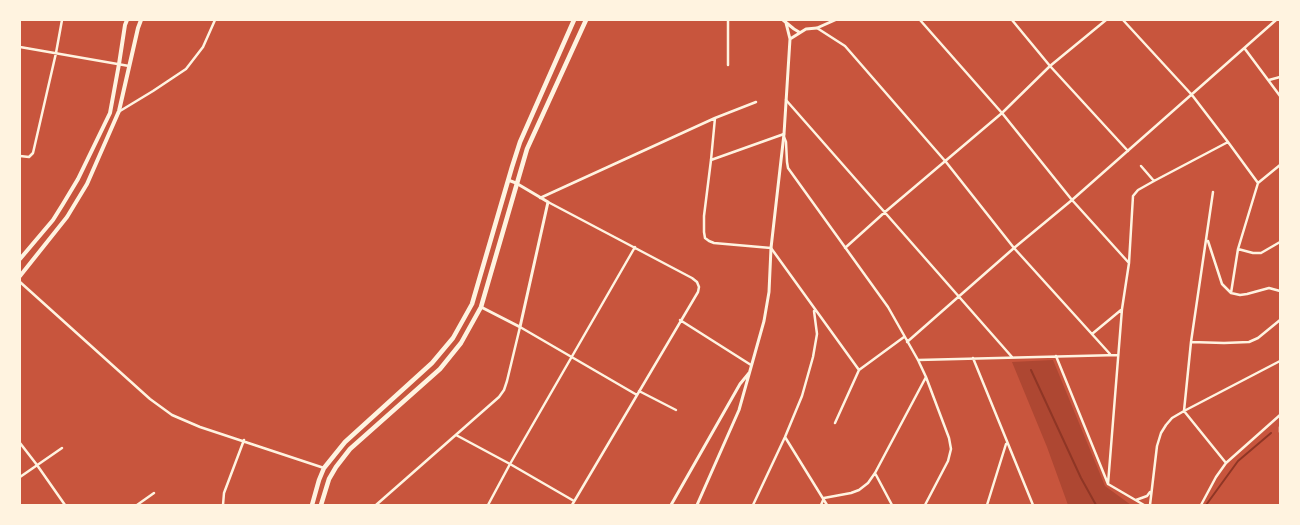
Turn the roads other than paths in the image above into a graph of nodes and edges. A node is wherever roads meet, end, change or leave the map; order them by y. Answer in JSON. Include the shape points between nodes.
{"nodes":[{"id":1,"x":62,"y":20,"type":"edge"},
{"id":2,"x":127,"y":20,"type":"edge"},
{"id":3,"x":141,"y":20,"type":"edge"},
{"id":4,"x":215,"y":20,"type":"edge"},
{"id":5,"x":574,"y":20,"type":"edge"},
{"id":6,"x":586,"y":20,"type":"edge"},
{"id":7,"x":728,"y":20,"type":"edge"},
{"id":8,"x":835,"y":20,"type":"edge"},
{"id":9,"x":920,"y":20,"type":"edge"},
{"id":10,"x":1012,"y":20,"type":"edge"},
{"id":11,"x":1106,"y":20,"type":"edge"},
{"id":12,"x":1123,"y":20,"type":"edge"},
{"id":13,"x":1276,"y":20,"type":"edge"},
{"id":14,"x":784,"y":22,"type":"edge"},
{"id":15,"x":817,"y":28,"type":"junction"},
{"id":16,"x":800,"y":32,"type":"junction"},
{"id":17,"x":790,"y":39,"type":"junction"},
{"id":18,"x":20,"y":47,"type":"edge"},
{"id":19,"x":1244,"y":49,"type":"junction"},
{"id":20,"x":56,"y":53,"type":"junction"},
{"id":21,"x":119,"y":64,"type":"junction"},
{"id":22,"x":728,"y":65,"type":"dead end"},
{"id":23,"x":129,"y":66,"type":"junction"},
{"id":24,"x":1050,"y":66,"type":"junction"},
{"id":25,"x":1280,"y":77,"type":"edge"},
{"id":26,"x":1269,"y":81,"type":"junction"},
{"id":27,"x":1192,"y":95,"type":"junction"},
{"id":28,"x":1280,"y":96,"type":"edge"},
{"id":29,"x":786,"y":100,"type":"junction"},
{"id":30,"x":756,"y":102,"type":"dead end"},
{"id":31,"x":119,"y":111,"type":"junction"},
{"id":32,"x":1002,"y":113,"type":"junction"},
{"id":33,"x":714,"y":118,"type":"junction"},
{"id":34,"x":784,"y":136,"type":"junction"},
{"id":35,"x":1228,"y":142,"type":"junction"},
{"id":36,"x":1128,"y":151,"type":"junction"},
{"id":37,"x":20,"y":156,"type":"edge"},
{"id":38,"x":711,"y":160,"type":"junction"},
{"id":39,"x":946,"y":162,"type":"junction"},
{"id":40,"x":1280,"y":165,"type":"edge"},
{"id":41,"x":1141,"y":166,"type":"dead end"},
{"id":42,"x":508,"y":180,"type":"junction"},
{"id":43,"x":1154,"y":181,"type":"junction"},
{"id":44,"x":516,"y":183,"type":"junction"},
{"id":45,"x":1258,"y":183,"type":"junction"},
{"id":46,"x":1213,"y":192,"type":"dead end"},
{"id":47,"x":540,"y":198,"type":"junction"},
{"id":48,"x":1072,"y":200,"type":"junction"},
{"id":49,"x":548,"y":202,"type":"junction"},
{"id":50,"x":884,"y":212,"type":"junction"},
{"id":51,"x":1207,"y":238,"type":"junction"},
{"id":52,"x":1280,"y":242,"type":"edge"},
{"id":53,"x":635,"y":248,"type":"junction"},
{"id":54,"x":771,"y":248,"type":"junction"},
{"id":55,"x":845,"y":248,"type":"junction"},
{"id":56,"x":1014,"y":248,"type":"junction"},
{"id":57,"x":1238,"y":249,"type":"junction"},
{"id":58,"x":20,"y":258,"type":"edge"},
{"id":59,"x":1129,"y":262,"type":"junction"},
{"id":60,"x":20,"y":276,"type":"edge"},
{"id":61,"x":20,"y":282,"type":"edge"},
{"id":62,"x":1280,"y":291,"type":"edge"},
{"id":63,"x":1231,"y":293,"type":"junction"},
{"id":64,"x":959,"y":297,"type":"junction"},
{"id":65,"x":481,"y":307,"type":"junction"},
{"id":66,"x":814,"y":309,"type":"junction"},
{"id":67,"x":1122,"y":309,"type":"junction"},
{"id":68,"x":680,"y":320,"type":"junction"},
{"id":69,"x":1280,"y":320,"type":"edge"},
{"id":70,"x":520,"y":327,"type":"junction"},
{"id":71,"x":1092,"y":334,"type":"junction"},
{"id":72,"x":904,"y":336,"type":"junction"},
{"id":73,"x":907,"y":342,"type":"junction"},
{"id":74,"x":1191,"y":342,"type":"junction"},
{"id":75,"x":1110,"y":354,"type":"junction"},
{"id":76,"x":1118,"y":355,"type":"junction"},
{"id":77,"x":1056,"y":356,"type":"junction"},
{"id":78,"x":572,"y":357,"type":"junction"},
{"id":79,"x":1012,"y":357,"type":"junction"},
{"id":80,"x":973,"y":358,"type":"junction"},
{"id":81,"x":918,"y":360,"type":"junction"},
{"id":82,"x":1280,"y":361,"type":"edge"},
{"id":83,"x":752,"y":365,"type":"junction"},
{"id":84,"x":859,"y":370,"type":"junction"},
{"id":85,"x":750,"y":373,"type":"junction"},
{"id":86,"x":926,"y":377,"type":"junction"},
{"id":87,"x":639,"y":391,"type":"junction"},
{"id":88,"x":637,"y":395,"type":"junction"},
{"id":89,"x":676,"y":410,"type":"dead end"},
{"id":90,"x":1184,"y":411,"type":"junction"},
{"id":91,"x":1280,"y":415,"type":"edge"},
{"id":92,"x":835,"y":423,"type":"dead end"},
{"id":93,"x":456,"y":435,"type":"junction"},
{"id":94,"x":785,"y":437,"type":"junction"},
{"id":95,"x":244,"y":440,"type":"junction"},
{"id":96,"x":20,"y":442,"type":"edge"},
{"id":97,"x":1007,"y":442,"type":"junction"},
{"id":98,"x":62,"y":448,"type":"dead end"},
{"id":99,"x":1226,"y":463,"type":"junction"},
{"id":100,"x":510,"y":464,"type":"junction"},
{"id":101,"x":37,"y":465,"type":"junction"},
{"id":102,"x":324,"y":468,"type":"junction"},
{"id":103,"x":875,"y":474,"type":"junction"},
{"id":104,"x":20,"y":478,"type":"edge"},
{"id":105,"x":1108,"y":484,"type":"junction"},
{"id":106,"x":1151,"y":491,"type":"junction"},
{"id":107,"x":154,"y":493,"type":"dead end"},
{"id":108,"x":824,"y":498,"type":"junction"},
{"id":109,"x":1135,"y":500,"type":"junction"},
{"id":110,"x":574,"y":501,"type":"junction"},
{"id":111,"x":65,"y":505,"type":"edge"},
{"id":112,"x":137,"y":505,"type":"edge"},
{"id":113,"x":223,"y":505,"type":"edge"},
{"id":114,"x":312,"y":505,"type":"edge"},
{"id":115,"x":321,"y":505,"type":"edge"},
{"id":116,"x":376,"y":505,"type":"edge"},
{"id":117,"x":488,"y":505,"type":"edge"},
{"id":118,"x":572,"y":505,"type":"edge"},
{"id":119,"x":671,"y":505,"type":"edge"},
{"id":120,"x":697,"y":505,"type":"edge"},
{"id":121,"x":753,"y":505,"type":"edge"},
{"id":122,"x":821,"y":505,"type":"edge"},
{"id":123,"x":827,"y":505,"type":"edge"},
{"id":124,"x":892,"y":505,"type":"edge"},
{"id":125,"x":925,"y":505,"type":"edge"},
{"id":126,"x":987,"y":505,"type":"edge"},
{"id":127,"x":1033,"y":505,"type":"edge"},
{"id":128,"x":1144,"y":505,"type":"edge"},
{"id":129,"x":1150,"y":505,"type":"edge"},
{"id":130,"x":1201,"y":505,"type":"edge"}],
"edges":[{"from":1,"to":20,"type":"street"},
{"from":2,"to":21,"type":"main road"},
{"from":3,"to":23,"type":"main road"},
{"from":4,"to":31,"type":"street","via":[[203,48],[186,69]]},
{"from":5,"to":42,"type":"main road","via":[[520,142]]},
{"from":6,"to":44,"type":"main road","via":[[527,149]]},
{"from":7,"to":22,"type":"street"},
{"from":8,"to":15,"type":"street"},
{"from":9,"to":32,"type":"street"},
{"from":10,"to":24,"type":"street"},
{"from":11,"to":24,"type":"street"},
{"from":12,"to":27,"type":"street"},
{"from":13,"to":19,"type":"street"},
{"from":14,"to":16,"type":"street"},
{"from":14,"to":17,"type":"street"},
{"from":15,"to":16,"type":"street"},
{"from":15,"to":39,"type":"street","via":[[844,46]]},
{"from":16,"to":17,"type":"street"},
{"from":17,"to":29,"type":"street"},
{"from":18,"to":20,"type":"street"},
{"from":19,"to":26,"type":"street"},
{"from":19,"to":27,"type":"street"},
{"from":20,"to":21,"type":"street"},
{"from":20,"to":37,"type":"street","via":[[33,153],[29,157]]},
{"from":21,"to":23,"type":"street"},
{"from":21,"to":58,"type":"main road","via":[[110,113],[78,179],[53,220]]},
{"from":23,"to":31,"type":"main road"},
{"from":24,"to":32,"type":"street"},
{"from":24,"to":36,"type":"street"},
{"from":25,"to":26,"type":"street"},
{"from":26,"to":28,"type":"street"},
{"from":27,"to":35,"type":"street"},
{"from":27,"to":36,"type":"street"},
{"from":29,"to":34,"type":"street"},
{"from":29,"to":50,"type":"street"},
{"from":30,"to":33,"type":"street"},
{"from":31,"to":60,"type":"main road","via":[[88,184],[67,217]]},
{"from":32,"to":39,"type":"street"},
{"from":32,"to":48,"type":"street"},
{"from":33,"to":38,"type":"street"},
{"from":33,"to":47,"type":"street"},
{"from":34,"to":38,"type":"street"},
{"from":34,"to":54,"type":"street"},
{"from":34,"to":55,"type":"street","via":[[788,168]]},
{"from":35,"to":43,"type":"street"},
{"from":35,"to":45,"type":"street"},
{"from":36,"to":48,"type":"street"},
{"from":38,"to":54,"type":"street","via":[[704,216],[706,238],[724,244]]},
{"from":39,"to":50,"type":"street"},
{"from":39,"to":56,"type":"street"},
{"from":40,"to":45,"type":"street"},
{"from":41,"to":43,"type":"street"},
{"from":42,"to":44,"type":"street"},
{"from":42,"to":102,"type":"main road","via":[[472,304],[453,338],[432,363],[345,442]]},
{"from":43,"to":59,"type":"street","via":[[1133,196]]},
{"from":44,"to":47,"type":"street"},
{"from":44,"to":65,"type":"main road"},
{"from":45,"to":57,"type":"street"},
{"from":46,"to":51,"type":"street"},
{"from":47,"to":49,"type":"street"},
{"from":48,"to":56,"type":"street"},
{"from":48,"to":59,"type":"street"},
{"from":49,"to":53,"type":"street"},
{"from":49,"to":70,"type":"street"},
{"from":50,"to":55,"type":"street"},
{"from":50,"to":64,"type":"street"},
{"from":51,"to":63,"type":"street","via":[[1222,284]]},
{"from":51,"to":74,"type":"street"},
{"from":52,"to":57,"type":"street","via":[[1261,253]]},
{"from":53,"to":68,"type":"street","via":[[697,282],[698,292]]},
{"from":53,"to":78,"type":"street"},
{"from":54,"to":66,"type":"street"},
{"from":54,"to":83,"type":"street","via":[[769,292]]},
{"from":55,"to":72,"type":"street","via":[[888,307]]},
{"from":56,"to":64,"type":"street"},
{"from":56,"to":71,"type":"street"},
{"from":57,"to":63,"type":"street"},
{"from":59,"to":67,"type":"street"},
{"from":61,"to":95,"type":"street","via":[[172,415]]},
{"from":62,"to":63,"type":"street","via":[[1269,288],[1240,295]]},
{"from":64,"to":73,"type":"street"},
{"from":64,"to":79,"type":"street"},
{"from":65,"to":70,"type":"street"},
{"from":65,"to":115,"type":"main road","via":[[461,343],[440,369],[350,449],[329,479]]},
{"from":66,"to":84,"type":"street"},
{"from":66,"to":94,"type":"street","via":[[817,334],[813,358]]},
{"from":67,"to":71,"type":"street"},
{"from":67,"to":76,"type":"street"},
{"from":68,"to":83,"type":"street"},
{"from":68,"to":87,"type":"street"},
{"from":69,"to":74,"type":"street","via":[[1249,342]]},
{"from":70,"to":78,"type":"street"},
{"from":70,"to":93,"type":"street","via":[[504,390]]},
{"from":71,"to":75,"type":"street"},
{"from":72,"to":73,"type":"street"},
{"from":72,"to":84,"type":"street"},
{"from":73,"to":81,"type":"street"},
{"from":74,"to":90,"type":"street"},
{"from":75,"to":76,"type":"street"},
{"from":75,"to":77,"type":"street"},
{"from":76,"to":105,"type":"street"},
{"from":77,"to":79,"type":"street"},
{"from":77,"to":105,"type":"street"},
{"from":78,"to":88,"type":"street"},
{"from":78,"to":100,"type":"street"},
{"from":79,"to":80,"type":"street"},
{"from":80,"to":81,"type":"street"},
{"from":80,"to":97,"type":"street"},
{"from":81,"to":86,"type":"street"},
{"from":82,"to":90,"type":"street"},
{"from":83,"to":85,"type":"street"},
{"from":84,"to":92,"type":"street"},
{"from":85,"to":119,"type":"street","via":[[740,384]]},
{"from":85,"to":120,"type":"street","via":[[739,410]]},
{"from":86,"to":103,"type":"street"},
{"from":86,"to":125,"type":"street","via":[[951,449]]},
{"from":87,"to":88,"type":"street"},
{"from":87,"to":89,"type":"street"},
{"from":88,"to":110,"type":"street"},
{"from":90,"to":99,"type":"street"},
{"from":90,"to":106,"type":"street","via":[[1172,418],[1161,433]]},
{"from":91,"to":99,"type":"street"},
{"from":93,"to":100,"type":"street"},
{"from":93,"to":116,"type":"street"},
{"from":94,"to":108,"type":"street"},
{"from":94,"to":121,"type":"street"},
{"from":95,"to":102,"type":"street"},
{"from":95,"to":113,"type":"street","via":[[224,493]]},
{"from":96,"to":101,"type":"street"},
{"from":97,"to":126,"type":"street"},
{"from":97,"to":127,"type":"street"},
{"from":98,"to":101,"type":"street"},
{"from":99,"to":130,"type":"street"},
{"from":100,"to":110,"type":"street"},
{"from":100,"to":117,"type":"street"},
{"from":101,"to":104,"type":"street"},
{"from":101,"to":111,"type":"street"},
{"from":102,"to":114,"type":"main road"},
{"from":103,"to":108,"type":"street","via":[[859,490]]},
{"from":103,"to":124,"type":"street"},
{"from":105,"to":109,"type":"street"},
{"from":106,"to":109,"type":"street"},
{"from":106,"to":129,"type":"street"},
{"from":107,"to":112,"type":"street"},
{"from":108,"to":122,"type":"street"},
{"from":108,"to":123,"type":"street"},
{"from":109,"to":128,"type":"street"},
{"from":110,"to":118,"type":"street"}]}
